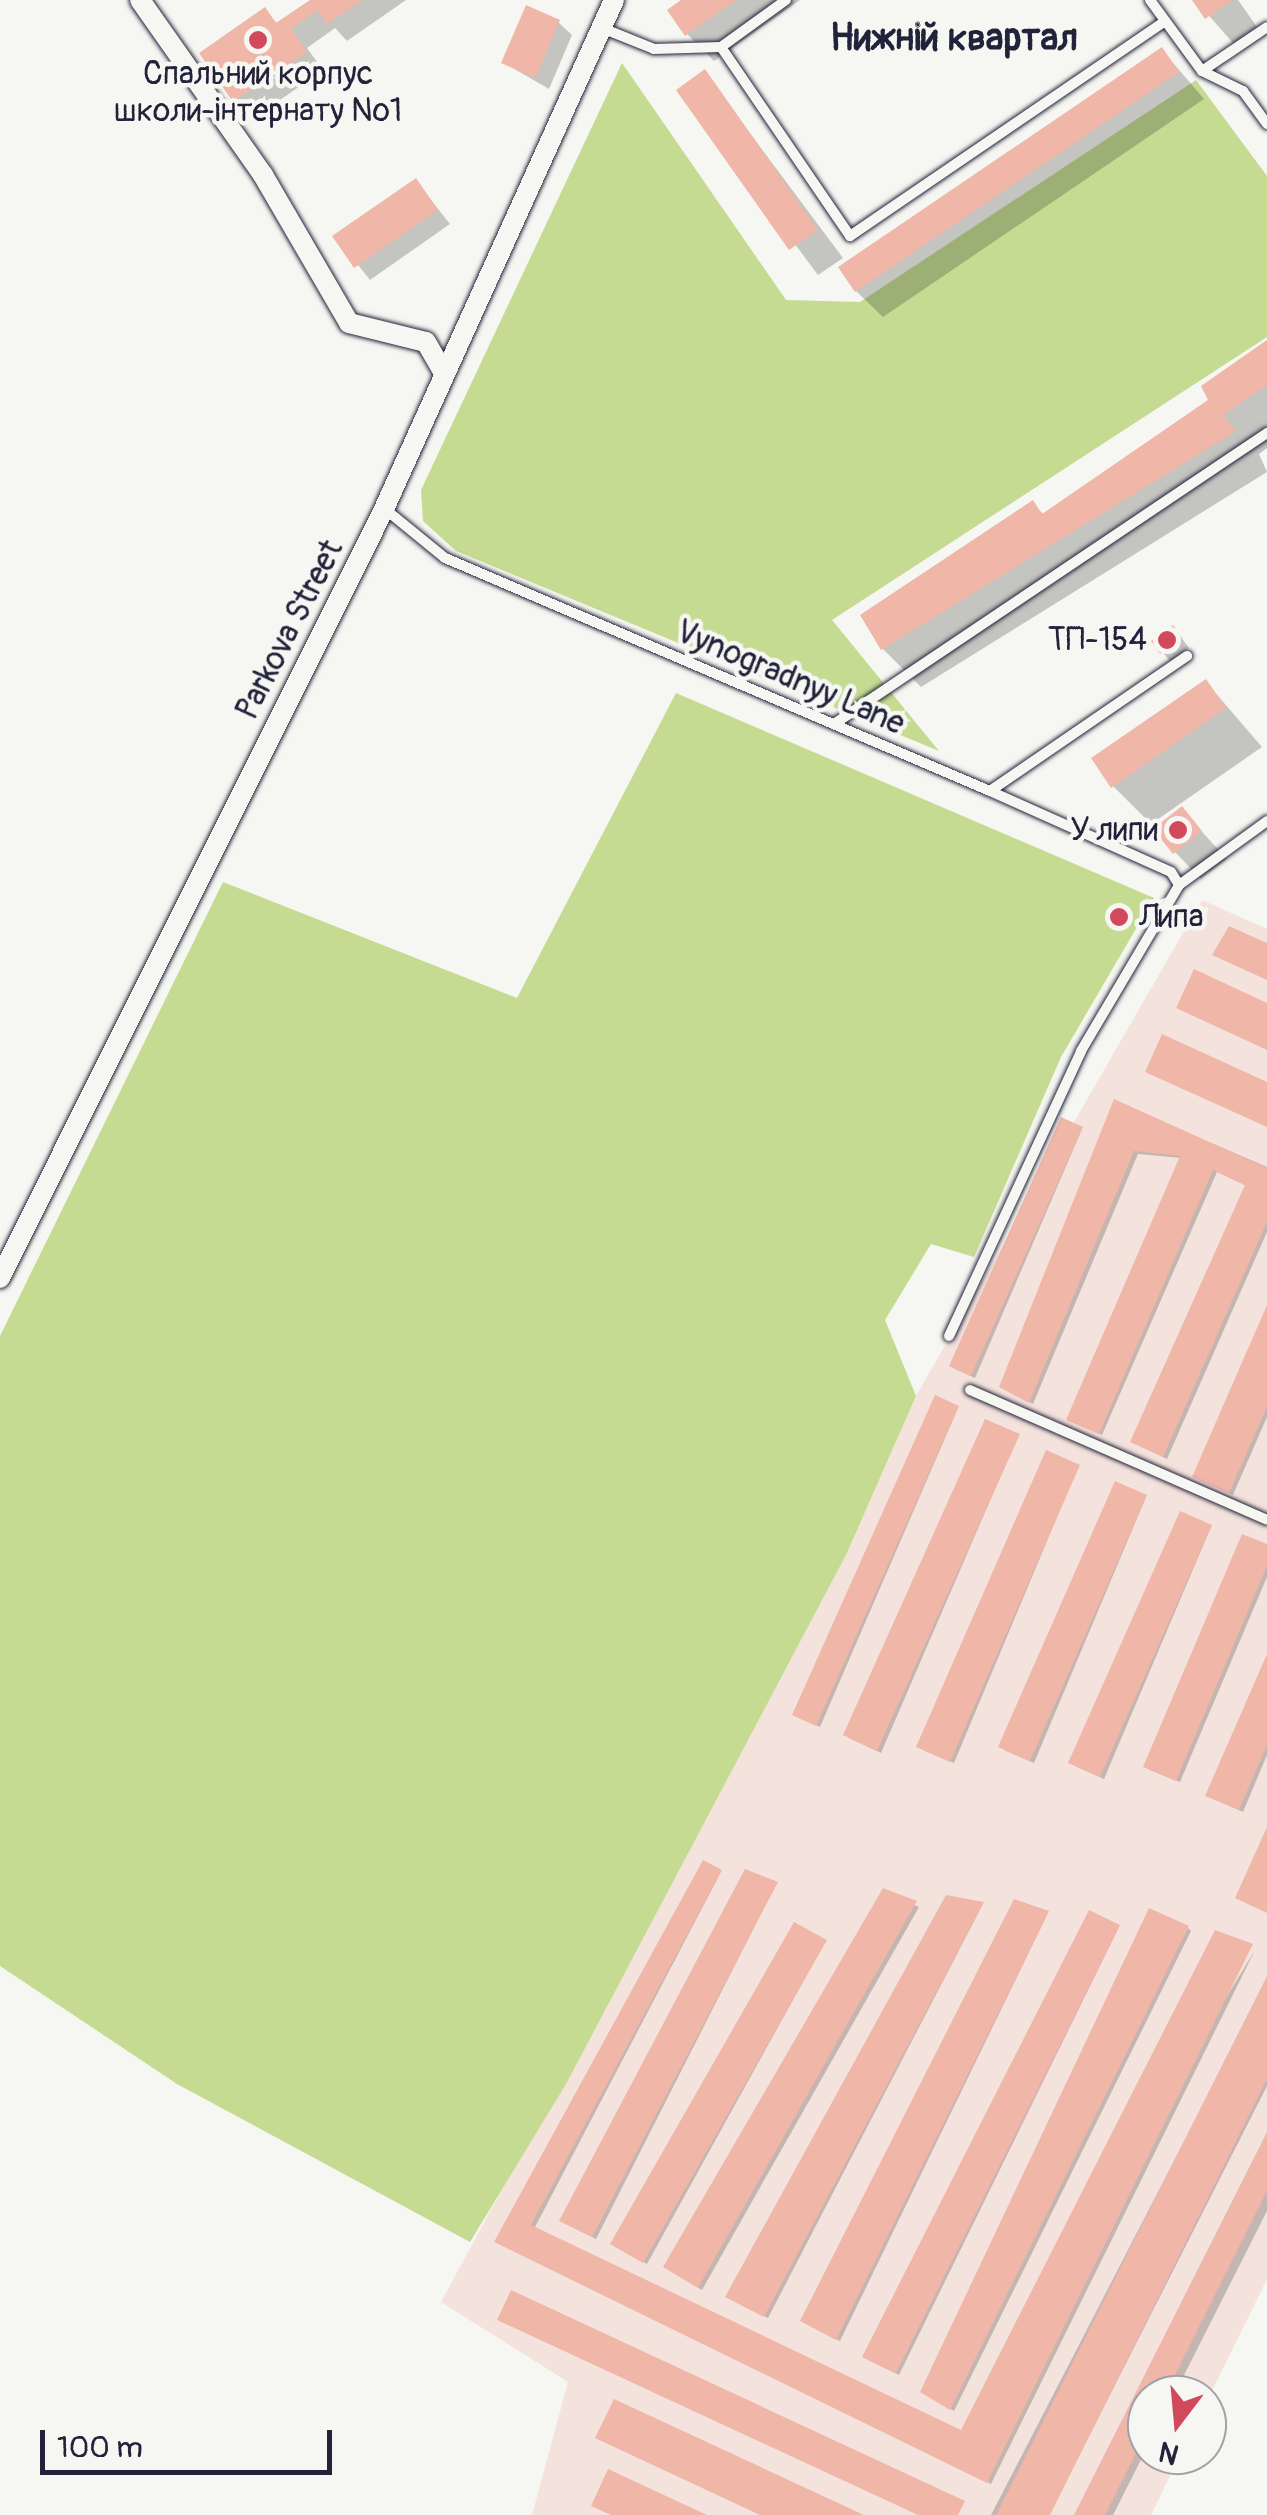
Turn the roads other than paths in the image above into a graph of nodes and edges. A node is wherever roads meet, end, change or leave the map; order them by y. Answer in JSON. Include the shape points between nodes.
{"nodes":[{"id":1,"x":140,"y":0,"type":"edge"},
{"id":2,"x":614,"y":0,"type":"edge"},
{"id":3,"x":786,"y":0,"type":"edge"},
{"id":4,"x":1150,"y":0,"type":"edge"},
{"id":5,"x":1165,"y":21,"type":"junction"},
{"id":6,"x":600,"y":27,"type":"junction"},
{"id":7,"x":1267,"y":27,"type":"edge"},
{"id":8,"x":721,"y":47,"type":"junction"},
{"id":9,"x":1202,"y":71,"type":"junction"},
{"id":10,"x":1267,"y":124,"type":"edge"},
{"id":11,"x":444,"y":374,"type":"junction"},
{"id":12,"x":1267,"y":433,"type":"edge"},
{"id":13,"x":384,"y":509,"type":"junction"},
{"id":14,"x":1188,"y":656,"type":"dead end"},
{"id":15,"x":834,"y":724,"type":"junction"},
{"id":16,"x":990,"y":791,"type":"junction"},
{"id":17,"x":1267,"y":821,"type":"edge"},
{"id":18,"x":1179,"y":885,"type":"junction"},
{"id":19,"x":0,"y":1278,"type":"edge"},
{"id":20,"x":949,"y":1336,"type":"dead end"},
{"id":21,"x":970,"y":1390,"type":"dead end"},
{"id":22,"x":1267,"y":1520,"type":"edge"}],
"edges":[{"from":1,"to":11,"type":"street","via":[[262,175],[349,323],[426,342]]},
{"from":2,"to":6,"type":"street","name":"Parkova Street"},
{"from":3,"to":8,"type":"lane"},
{"from":4,"to":5,"type":"lane"},
{"from":5,"to":8,"type":"lane","via":[[850,236]]},
{"from":5,"to":9,"type":"lane"},
{"from":6,"to":8,"type":"lane","via":[[654,49]]},
{"from":6,"to":11,"type":"street","name":"Parkova Street"},
{"from":7,"to":9,"type":"lane"},
{"from":9,"to":10,"type":"lane","via":[[1244,90]]},
{"from":11,"to":13,"type":"street","name":"Parkova Street"},
{"from":12,"to":15,"type":"lane"},
{"from":13,"to":15,"type":"lane","name":"Vynogradnyy Lane","via":[[445,558]]},
{"from":13,"to":19,"type":"street","name":"Parkova Street"},
{"from":14,"to":16,"type":"lane"},
{"from":15,"to":16,"type":"lane","name":"Vynogradnyy Lane"},
{"from":16,"to":18,"type":"lane","name":"Vynogradnyy Lane","via":[[1171,872]]},
{"from":17,"to":18,"type":"lane"},
{"from":18,"to":20,"type":"lane","via":[[1081,1051]]},
{"from":21,"to":22,"type":"lane"}]}
